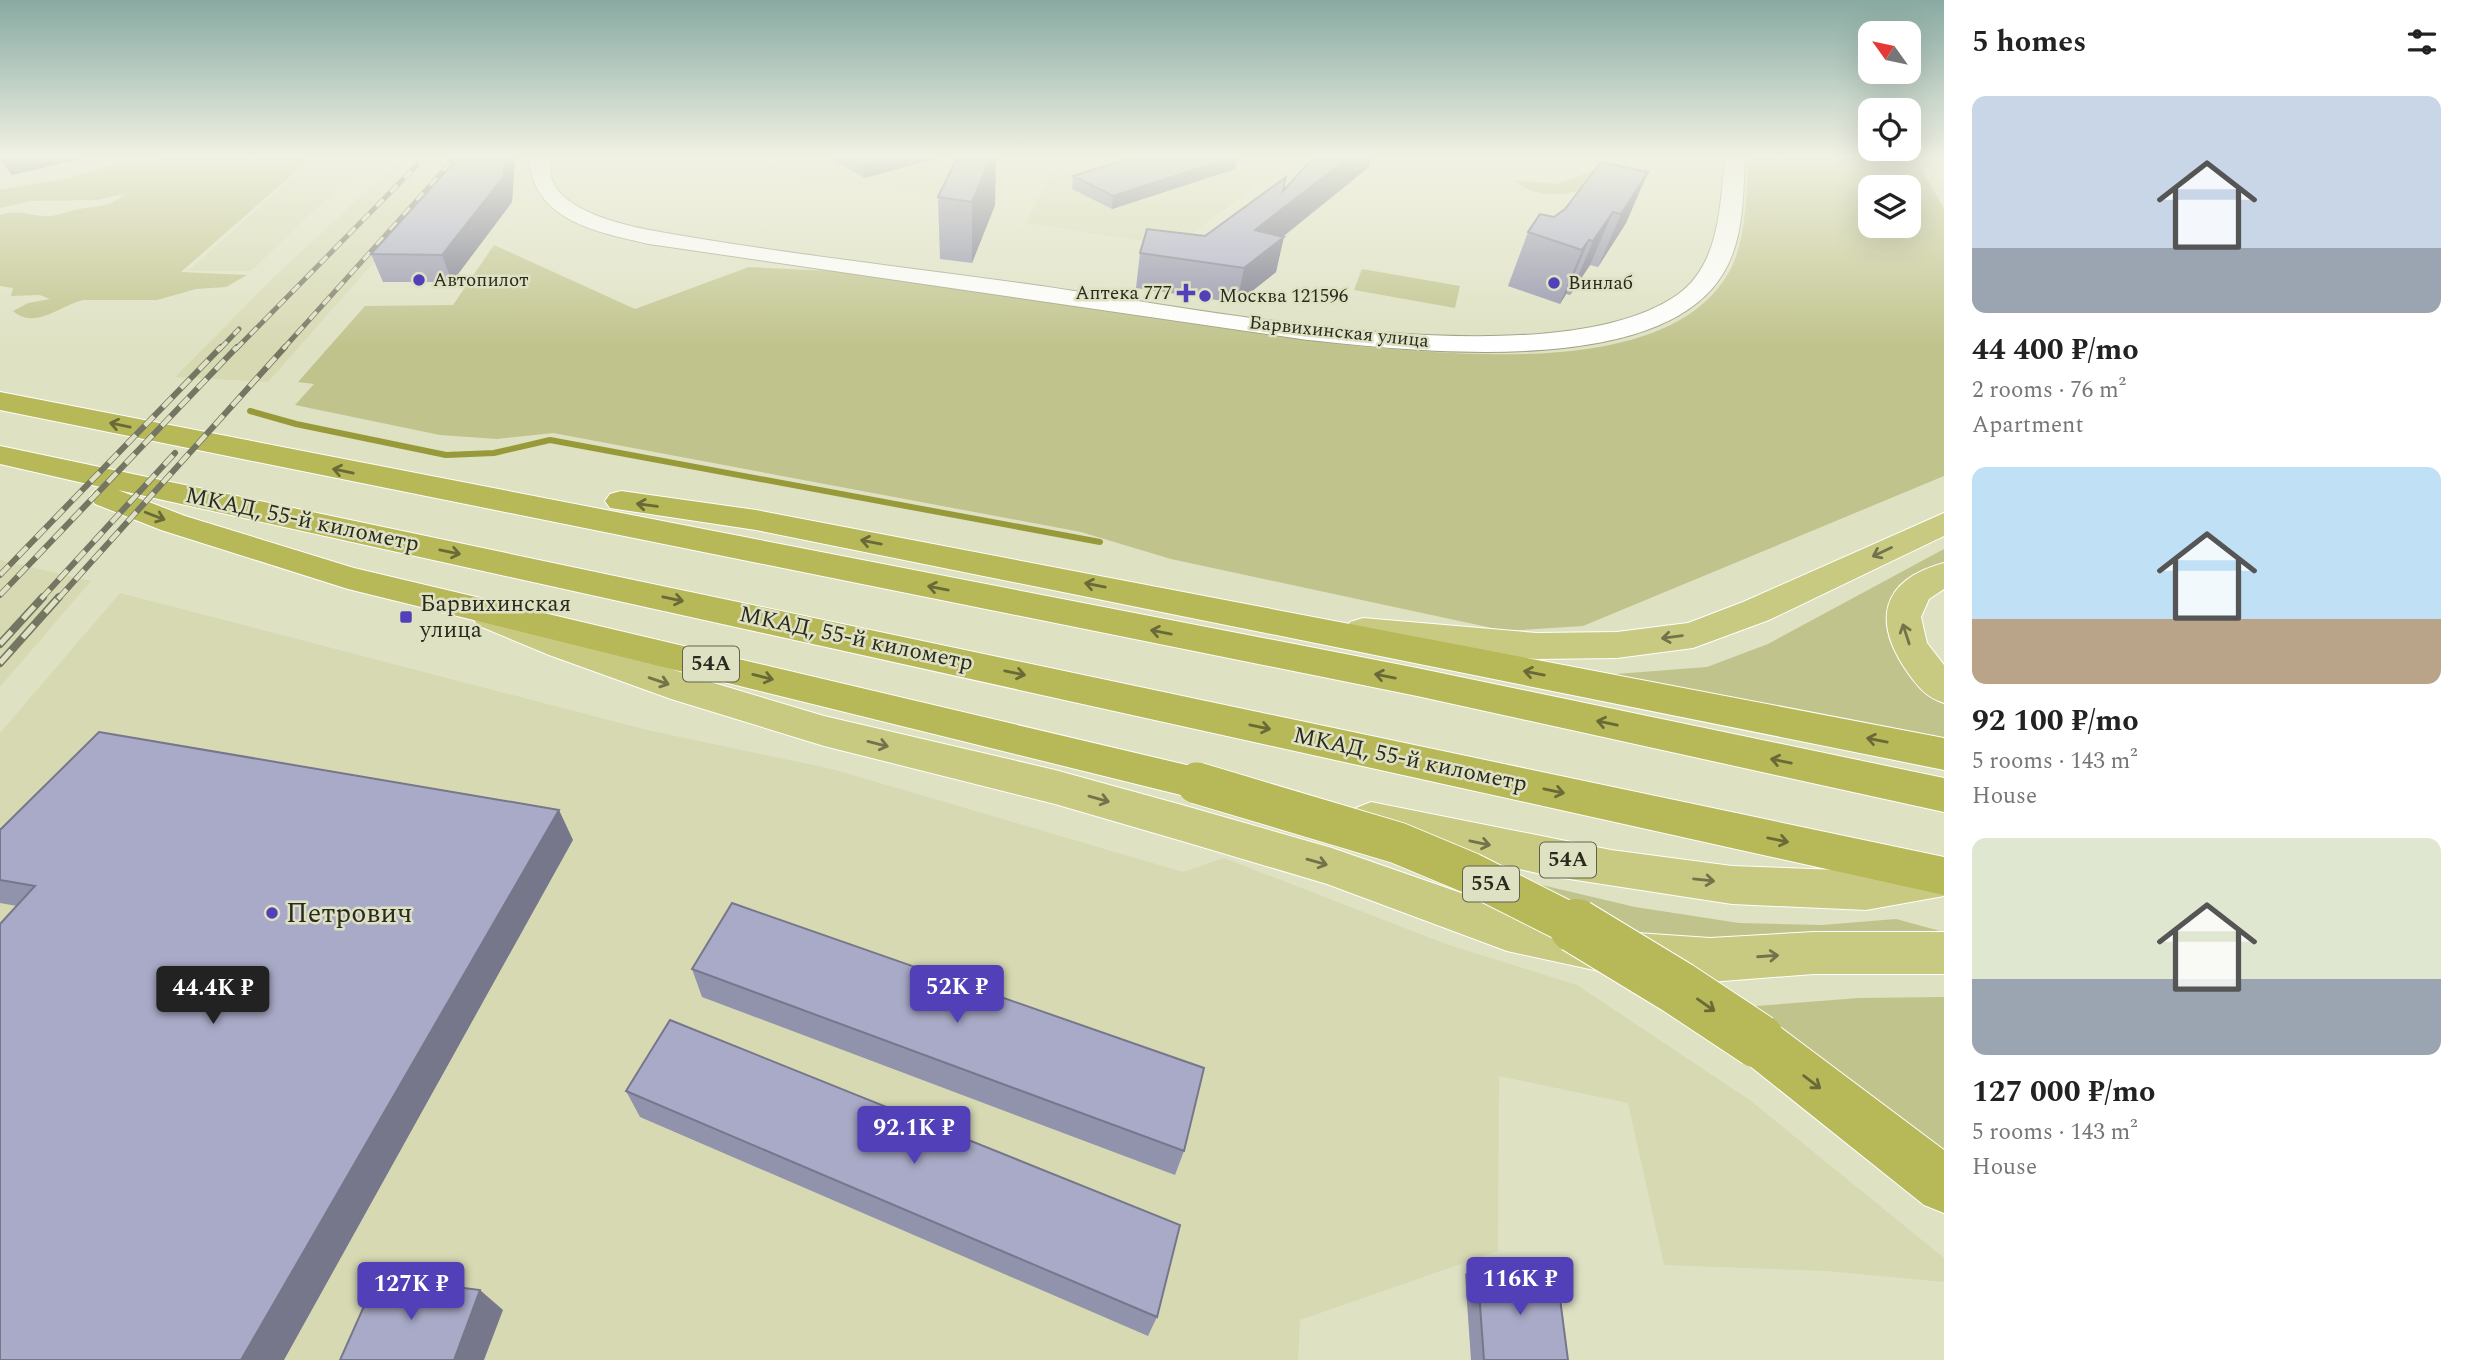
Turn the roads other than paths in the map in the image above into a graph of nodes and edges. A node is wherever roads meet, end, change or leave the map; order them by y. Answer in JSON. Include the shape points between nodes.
{"nodes":[{"id":1,"x":597,"y":221,"type":"edge"},
{"id":2,"x":1728,"y":221,"type":"edge"},
{"id":3,"x":0,"y":401,"type":"edge"},
{"id":4,"x":0,"y":456,"type":"edge"},
{"id":5,"x":410,"y":484,"type":"junction"},
{"id":6,"x":1944,"y":523,"type":"edge"},
{"id":7,"x":1944,"y":574,"type":"edge"},
{"id":8,"x":481,"y":612,"type":"junction"},
{"id":9,"x":1282,"y":622,"type":"junction"},
{"id":10,"x":1944,"y":689,"type":"edge"},
{"id":11,"x":1944,"y":754,"type":"edge"},
{"id":12,"x":1197,"y":783,"type":"junction"},
{"id":13,"x":1944,"y":795,"type":"edge"},
{"id":14,"x":1944,"y":877,"type":"edge"},
{"id":15,"x":1944,"y":953,"type":"edge"},
{"id":16,"x":1944,"y":1185,"type":"edge"}],
"edges":[{"from":1,"to":2,"type":"street","name":"Барвихинская улица","via":[[646,236],[1280,327],[1360,338],[1475,344],[1531,342],[1638,326],[1686,300],[1704,284],[1719,260]]},
{"from":5,"to":3,"type":"highway","one_way":true},
{"from":4,"to":8,"type":"highway","number":"54А","one_way":true,"via":[[173,523],[348,578]]},
{"from":4,"to":14,"type":"highway","name":"МКАД, 55-й километр","one_way":true},
{"from":9,"to":5,"type":"highway","one_way":true,"via":[[756,520],[612,500]]},
{"from":13,"to":5,"type":"highway","one_way":true,"via":[[1417,682]]},
{"from":6,"to":9,"type":"main road","one_way":true,"via":[[1756,611],[1693,635],[1617,645],[1537,646]]},
{"from":10,"to":7,"type":"main road","one_way":true,"via":[[1918,663],[1901,617],[1917,590]]},
{"from":8,"to":12,"type":"highway","number":"54А","one_way":true},
{"from":8,"to":15,"type":"main road","one_way":true,"via":[[685,690],[824,731],[1182,822],[1332,867],[1507,930],[1608,952],[1710,960],[1814,953]]},
{"from":11,"to":9,"type":"highway","one_way":true},
{"from":12,"to":14,"type":"main road","number":"54А","one_way":true,"bridge":true,"via":[[1530,854],[1665,876],[1857,891]]},
{"from":12,"to":16,"type":"highway","number":"55А","one_way":true,"bridge":true,"via":[[1424,853],[1575,926],[1685,990],[1758,1041]]}]}
